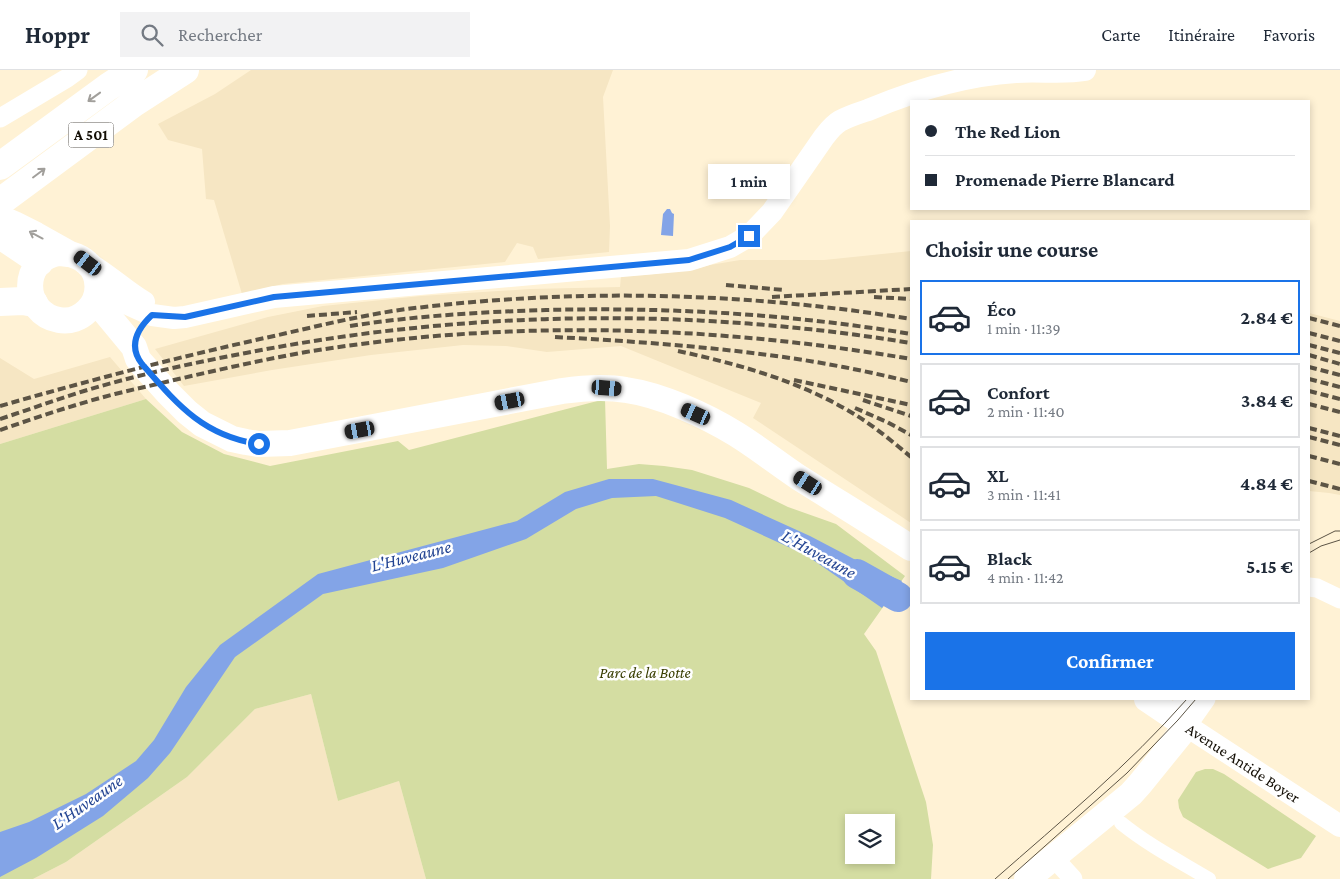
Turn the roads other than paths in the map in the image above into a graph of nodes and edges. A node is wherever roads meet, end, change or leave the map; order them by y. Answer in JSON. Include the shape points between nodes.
{"nodes":[{"id":1,"x":78,"y":70,"type":"edge"},
{"id":2,"x":134,"y":70,"type":"edge"},
{"id":3,"x":185,"y":70,"type":"edge"},
{"id":4,"x":1085,"y":70,"type":"edge"},
{"id":5,"x":0,"y":118,"type":"edge"},
{"id":6,"x":0,"y":166,"type":"edge"},
{"id":7,"x":0,"y":202,"type":"edge"},
{"id":8,"x":0,"y":218,"type":"edge"},
{"id":9,"x":0,"y":236,"type":"edge"},
{"id":10,"x":79,"y":258,"type":"junction"},
{"id":11,"x":40,"y":263,"type":"junction"},
{"id":12,"x":96,"y":298,"type":"junction"},
{"id":13,"x":0,"y":302,"type":"edge"},
{"id":14,"x":34,"y":303,"type":"junction"},
{"id":15,"x":163,"y":316,"type":"junction"},
{"id":16,"x":74,"y":319,"type":"junction"},
{"id":17,"x":136,"y":353,"type":"junction"},
{"id":18,"x":910,"y":547,"type":"edge"},
{"id":19,"x":1310,"y":587,"type":"edge"},
{"id":20,"x":1340,"y":599,"type":"edge"},
{"id":21,"x":1149,"y":700,"type":"edge"},
{"id":22,"x":1204,"y":700,"type":"edge"},
{"id":23,"x":1182,"y":714,"type":"edge"},
{"id":24,"x":1121,"y":823,"type":"dead end"},
{"id":25,"x":1340,"y":826,"type":"edge"},
{"id":26,"x":1053,"y":857,"type":"junction"},
{"id":27,"x":1027,"y":879,"type":"edge"},
{"id":28,"x":1073,"y":879,"type":"edge"},
{"id":29,"x":1209,"y":879,"type":"edge"}],
"edges":[{"from":1,"to":5,"type":"street"},
{"from":2,"to":6,"type":"highway","number":"A 501","one_way":true},
{"from":7,"to":3,"type":"highway","number":"A 501","one_way":true,"via":[[134,103]]},
{"from":4,"to":15,"type":"street","via":[[993,74],[945,84],[840,122],[824,137],[772,212],[749,236],[730,247],[689,260],[274,297],[185,317]]},
{"from":10,"to":8,"type":"main road","one_way":true},
{"from":9,"to":11,"type":"main road"},
{"from":10,"to":11,"type":"main road","via":[[59,253]]},
{"from":10,"to":12,"type":"main road","via":[[94,270],[98,288]]},
{"from":10,"to":15,"type":"street","via":[[104,272],[129,294]]},
{"from":11,"to":14,"type":"main road","via":[[30,282]]},
{"from":12,"to":15,"type":"street","via":[[123,302]]},
{"from":12,"to":16,"type":"main road","via":[[83,315]]},
{"from":12,"to":17,"type":"main road"},
{"from":13,"to":14,"type":"highway"},
{"from":14,"to":16,"type":"main road","via":[[51,318]]},
{"from":15,"to":17,"type":"street","via":[[143,323],[137,334]]},
{"from":16,"to":17,"type":"main road","via":[[102,327],[126,352]]},
{"from":17,"to":18,"type":"main road","via":[[168,394],[202,424],[232,439],[259,444],[290,443],[569,390],[600,388],[638,392],[671,402],[715,422]]},
{"from":19,"to":20,"type":"street"},
{"from":21,"to":23,"type":"main road","name":"Avenue Antide Boyer"},
{"from":22,"to":23,"type":"street"},
{"from":23,"to":25,"type":"street","name":"Avenue Antide Boyer"},
{"from":23,"to":26,"type":"main road","via":[[1140,784]]},
{"from":24,"to":29,"type":"street","via":[[1135,835]]},
{"from":26,"to":27,"type":"main road"},
{"from":26,"to":28,"type":"street"}]}
